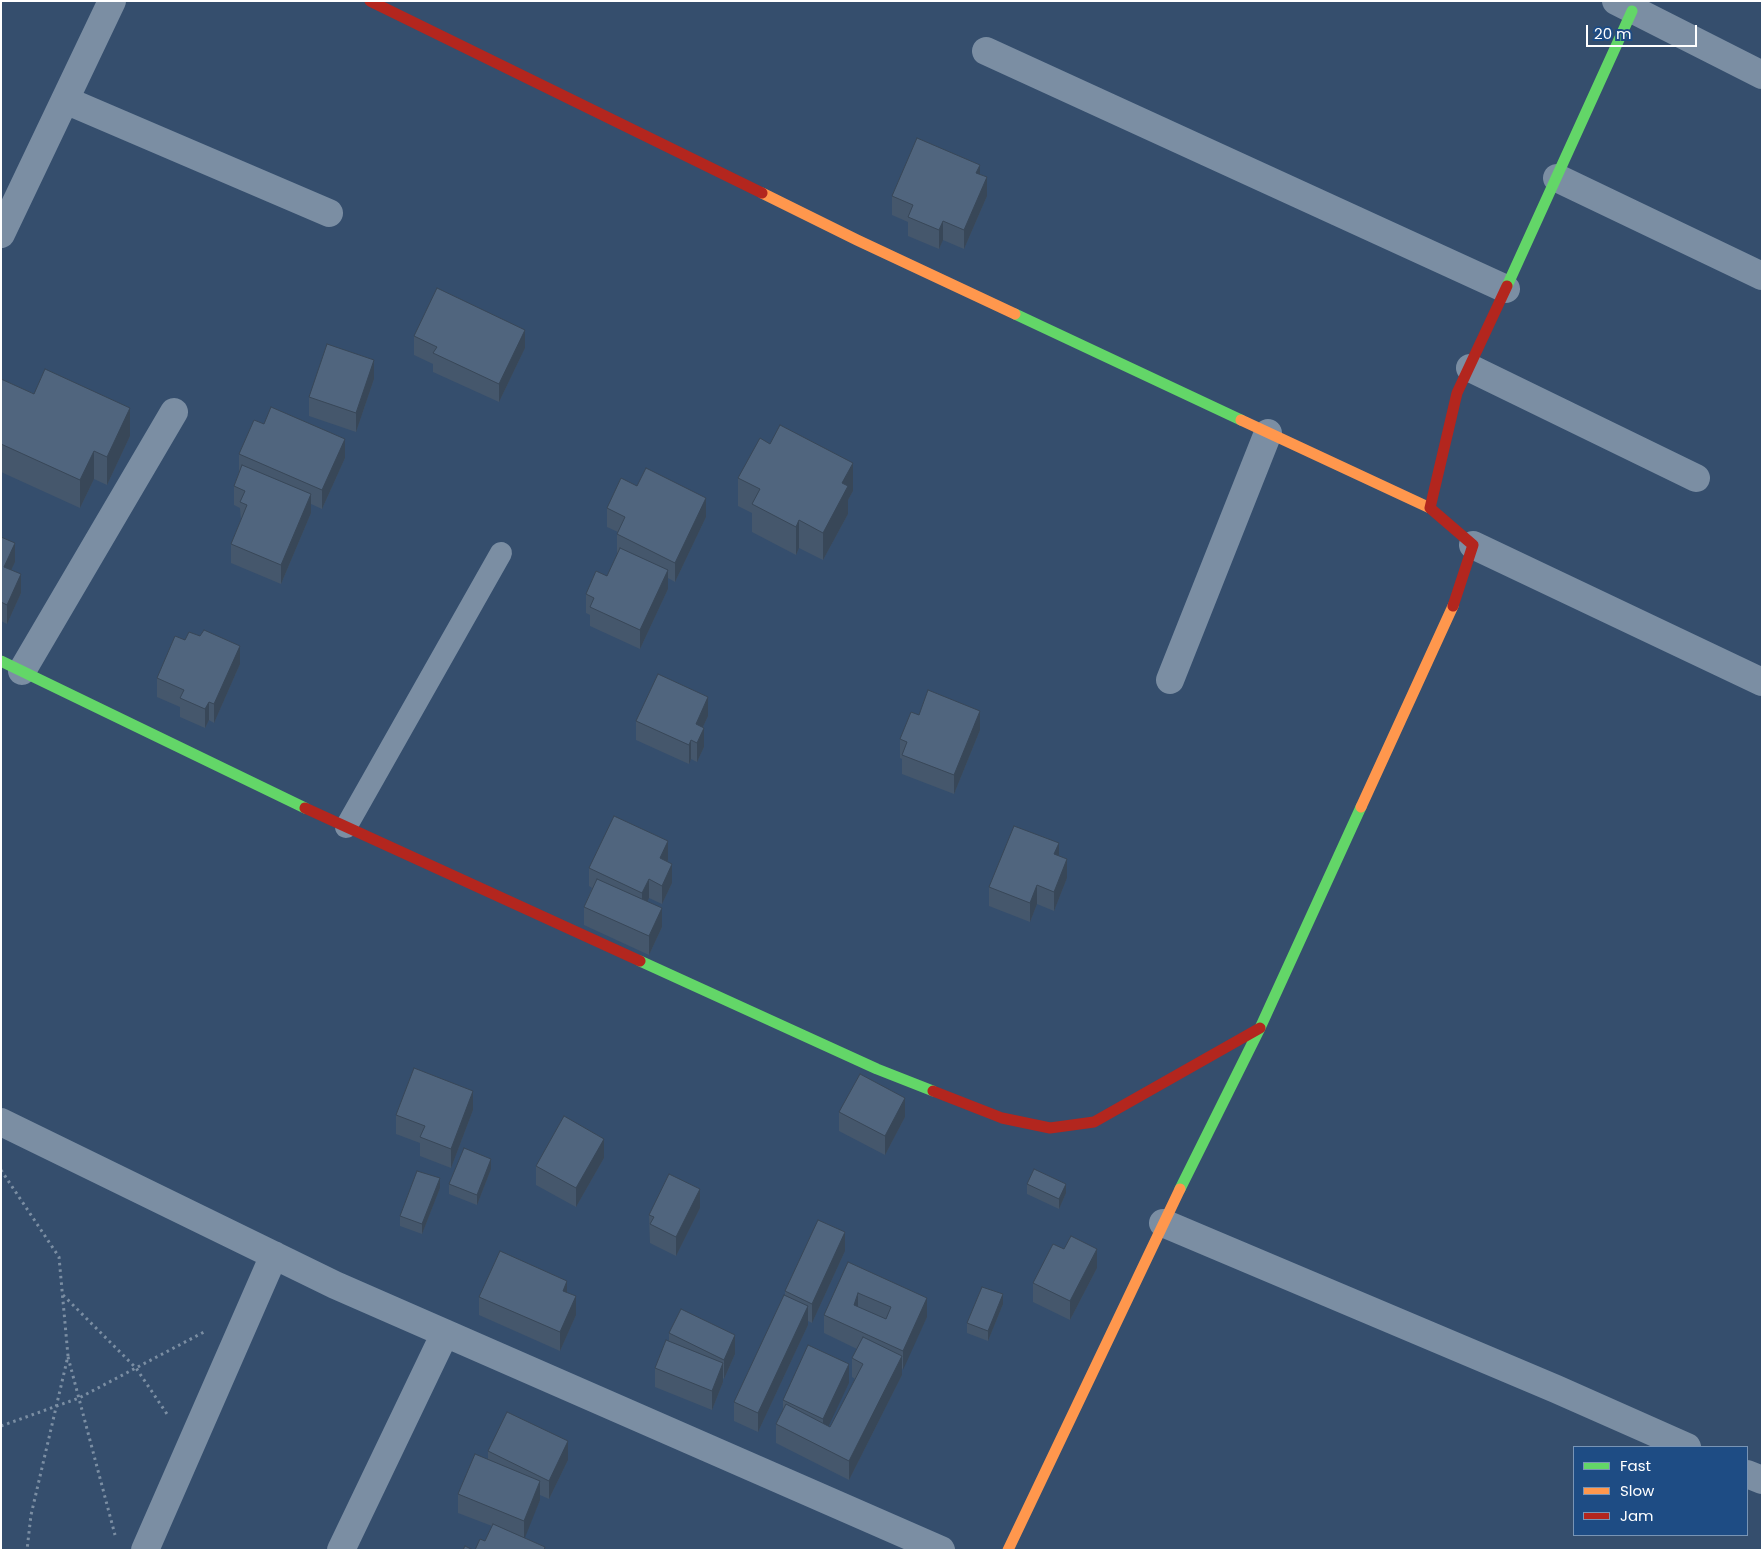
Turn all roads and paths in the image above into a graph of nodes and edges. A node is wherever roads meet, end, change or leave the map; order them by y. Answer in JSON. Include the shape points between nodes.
{"nodes":[{"id":1,"x":112,"y":1,"type":"edge"},
{"id":2,"x":370,"y":1,"type":"edge"},
{"id":3,"x":1624,"y":6,"type":"edge"},
{"id":4,"x":986,"y":51,"type":"dead end"},
{"id":5,"x":1762,"y":75,"type":"edge"},
{"id":6,"x":65,"y":100,"type":"junction"},
{"id":7,"x":1557,"y":178,"type":"junction"},
{"id":8,"x":329,"y":213,"type":"dead end"},
{"id":9,"x":1,"y":234,"type":"edge"},
{"id":10,"x":1762,"y":276,"type":"edge"},
{"id":11,"x":1506,"y":289,"type":"junction"},
{"id":12,"x":1470,"y":368,"type":"junction"},
{"id":13,"x":174,"y":412,"type":"dead end"},
{"id":14,"x":1268,"y":432,"type":"junction"},
{"id":15,"x":1696,"y":478,"type":"dead end"},
{"id":16,"x":1430,"y":508,"type":"junction"},
{"id":17,"x":1473,"y":545,"type":"junction"},
{"id":18,"x":501,"y":553,"type":"dead end"},
{"id":19,"x":12,"y":666,"type":"edge"},
{"id":20,"x":1170,"y":680,"type":"dead end"},
{"id":21,"x":1762,"y":682,"type":"edge"},
{"id":22,"x":346,"y":827,"type":"junction"},
{"id":23,"x":1260,"y":1028,"type":"junction"},
{"id":24,"x":1,"y":1122,"type":"edge"},
{"id":25,"x":1,"y":1170,"type":"edge"},
{"id":26,"x":1163,"y":1223,"type":"junction"},
{"id":27,"x":274,"y":1255,"type":"junction"},
{"id":28,"x":62,"y":1294,"type":"junction"},
{"id":29,"x":252,"y":1306,"type":"junction"},
{"id":30,"x":445,"y":1333,"type":"junction"},
{"id":31,"x":68,"y":1356,"type":"junction"},
{"id":32,"x":136,"y":1368,"type":"junction"},
{"id":33,"x":79,"y":1398,"type":"junction"},
{"id":34,"x":57,"y":1405,"type":"junction"},
{"id":35,"x":1,"y":1426,"type":"edge"},
{"id":36,"x":1685,"y":1446,"type":"edge"},
{"id":37,"x":190,"y":1448,"type":"junction"},
{"id":38,"x":1748,"y":1474,"type":"edge"},
{"id":39,"x":1762,"y":1480,"type":"edge"},
{"id":40,"x":117,"y":1540,"type":"dead end"},
{"id":41,"x":28,"y":1550,"type":"edge"},
{"id":42,"x":145,"y":1550,"type":"edge"},
{"id":43,"x":341,"y":1550,"type":"edge"},
{"id":44,"x":942,"y":1550,"type":"edge"},
{"id":45,"x":1008,"y":1550,"type":"edge"}],
"edges":[{"from":1,"to":6,"type":"street"},
{"from":2,"to":14,"type":"street","via":[[857,240]]},
{"from":3,"to":5,"type":"street"},
{"from":3,"to":7,"type":"street"},
{"from":4,"to":11,"type":"street"},
{"from":6,"to":8,"type":"street"},
{"from":6,"to":9,"type":"street"},
{"from":7,"to":10,"type":"street"},
{"from":7,"to":11,"type":"street"},
{"from":11,"to":12,"type":"street"},
{"from":12,"to":15,"type":"street"},
{"from":12,"to":16,"type":"street","via":[[1457,393]]},
{"from":13,"to":19,"type":"street"},
{"from":14,"to":16,"type":"street"},
{"from":14,"to":20,"type":"street"},
{"from":16,"to":17,"type":"street"},
{"from":17,"to":21,"type":"street"},
{"from":17,"to":23,"type":"street","via":[[1455,601]]},
{"from":18,"to":22,"type":"lane"},
{"from":19,"to":22,"type":"street"},
{"from":22,"to":23,"type":"street","via":[[876,1069],[1011,1120],[1050,1128],[1094,1122]]},
{"from":23,"to":26,"type":"street"},
{"from":24,"to":27,"type":"street"},
{"from":25,"to":28,"type":"path","via":[[58,1257]]},
{"from":26,"to":36,"type":"street"},
{"from":26,"to":45,"type":"street"},
{"from":27,"to":29,"type":"street"},
{"from":27,"to":30,"type":"street"},
{"from":28,"to":31,"type":"path"},
{"from":28,"to":32,"type":"path"},
{"from":29,"to":32,"type":"path"},
{"from":29,"to":37,"type":"street"},
{"from":30,"to":43,"type":"street"},
{"from":30,"to":44,"type":"street"},
{"from":31,"to":33,"type":"path"},
{"from":31,"to":34,"type":"path"},
{"from":32,"to":33,"type":"path"},
{"from":32,"to":37,"type":"path"},
{"from":33,"to":34,"type":"path"},
{"from":33,"to":40,"type":"path"},
{"from":34,"to":35,"type":"path"},
{"from":34,"to":41,"type":"path","via":[[31,1515]]},
{"from":37,"to":42,"type":"street"},
{"from":38,"to":39,"type":"street"}]}
